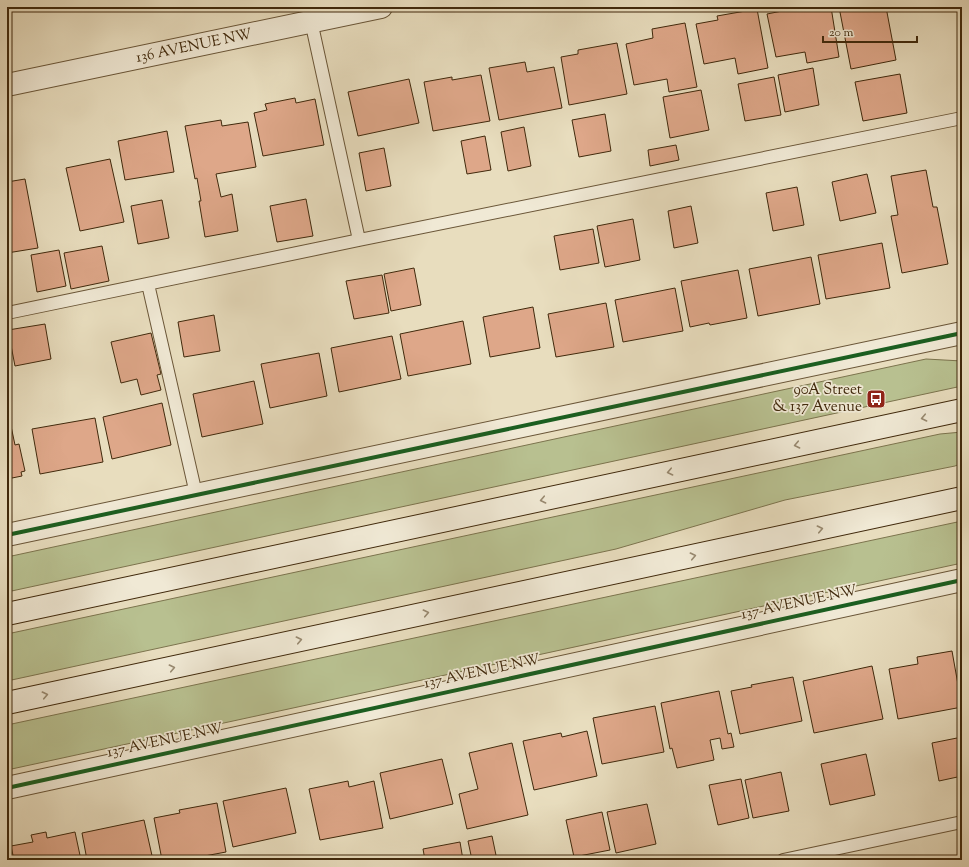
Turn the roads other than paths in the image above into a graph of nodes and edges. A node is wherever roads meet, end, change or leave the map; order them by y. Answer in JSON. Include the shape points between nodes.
{"nodes":[{"id":1,"x":381,"y":7,"type":"edge"},
{"id":2,"x":311,"y":21,"type":"junction"},
{"id":3,"x":7,"y":85,"type":"edge"},
{"id":4,"x":962,"y":118,"type":"edge"},
{"id":5,"x":359,"y":240,"type":"junction"},
{"id":6,"x":148,"y":284,"type":"junction"},
{"id":7,"x":7,"y":313,"type":"edge"},
{"id":8,"x":962,"y":333,"type":"edge"},
{"id":9,"x":962,"y":410,"type":"edge"},
{"id":10,"x":196,"y":494,"type":"junction"},
{"id":11,"x":962,"y":498,"type":"edge"},
{"id":12,"x":7,"y":535,"type":"edge"},
{"id":13,"x":962,"y":580,"type":"edge"},
{"id":14,"x":7,"y":614,"type":"edge"},
{"id":15,"x":7,"y":703,"type":"edge"},
{"id":16,"x":7,"y":788,"type":"edge"},
{"id":17,"x":962,"y":822,"type":"edge"},
{"id":18,"x":783,"y":860,"type":"edge"}],
"edges":[{"from":1,"to":2,"type":"street","name":"136 AVENUE NW"},
{"from":2,"to":3,"type":"street","name":"136 AVENUE NW"},
{"from":2,"to":5,"type":"lane"},
{"from":4,"to":5,"type":"lane"},
{"from":5,"to":6,"type":"lane"},
{"from":6,"to":7,"type":"lane"},
{"from":6,"to":10,"type":"lane"},
{"from":8,"to":10,"type":"street"},
{"from":9,"to":14,"type":"street","one_way":true},
{"from":10,"to":12,"type":"street"},
{"from":15,"to":11,"type":"street","one_way":true},
{"from":13,"to":16,"type":"street","name":"137 AVENUE NW"},
{"from":17,"to":18,"type":"lane"}]}
